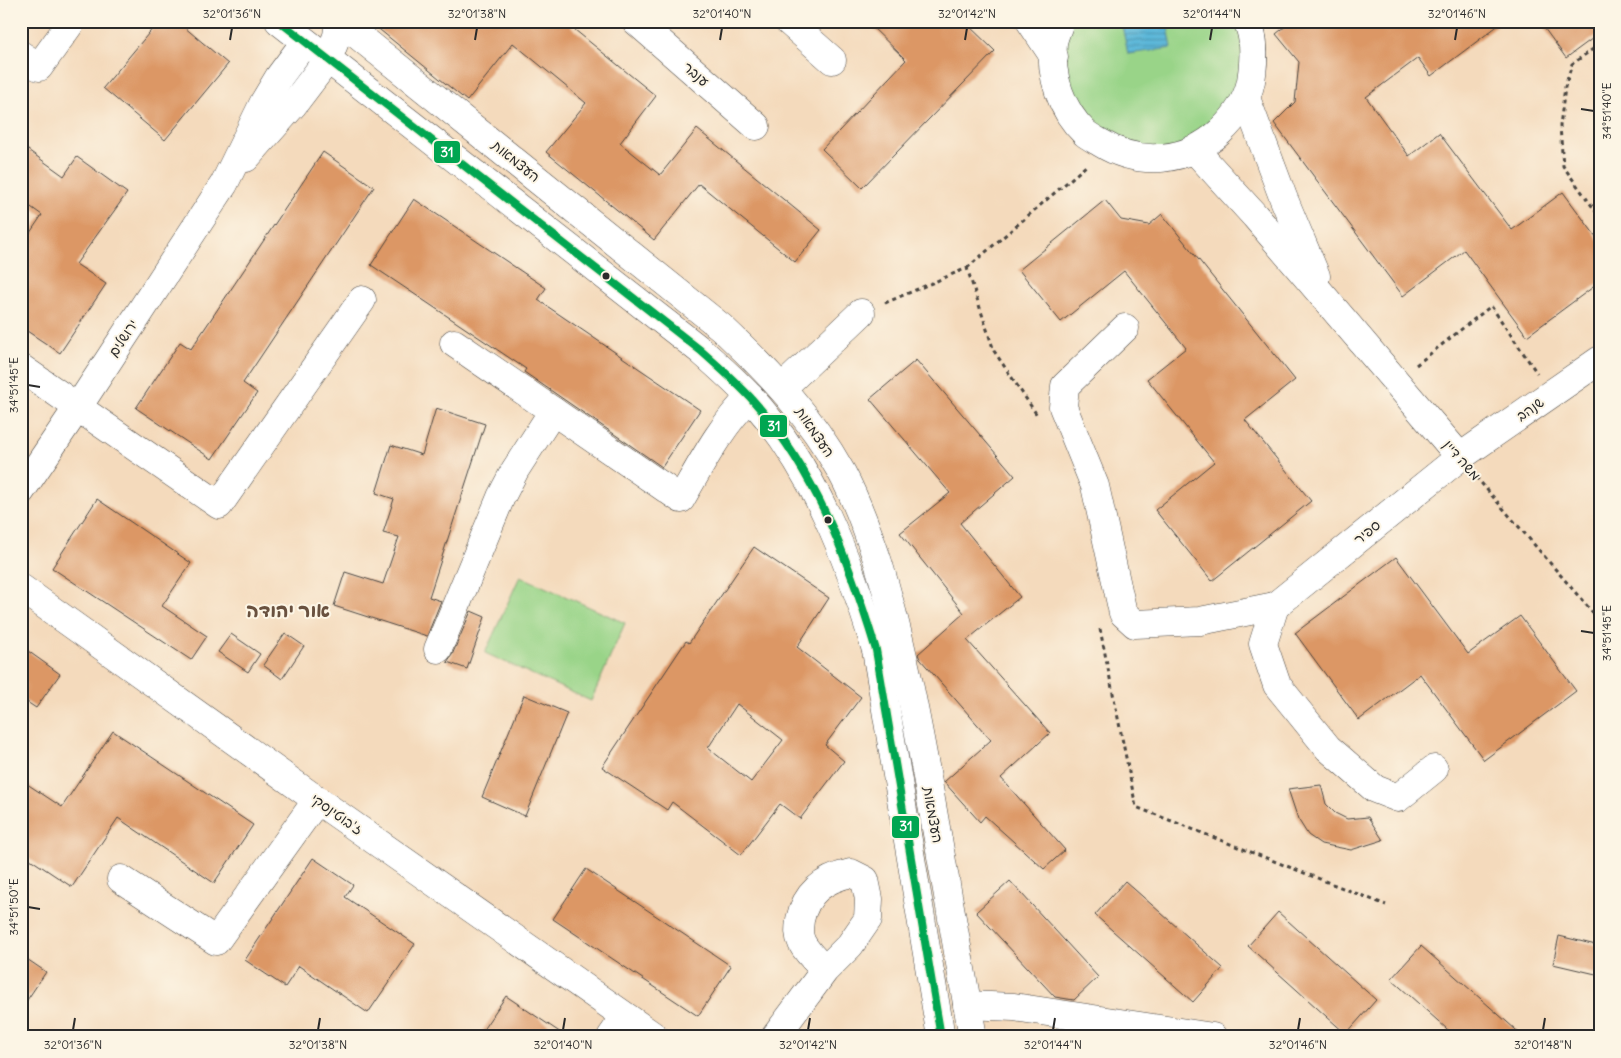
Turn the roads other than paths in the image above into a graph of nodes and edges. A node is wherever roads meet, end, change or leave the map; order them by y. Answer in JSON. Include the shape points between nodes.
{"nodes":[{"id":1,"x":72,"y":21,"type":"edge"},
{"id":2,"x":279,"y":21,"type":"edge"},
{"id":3,"x":340,"y":21,"type":"edge"},
{"id":4,"x":636,"y":21,"type":"edge"},
{"id":5,"x":788,"y":21,"type":"edge"},
{"id":6,"x":1030,"y":21,"type":"edge"},
{"id":7,"x":1060,"y":21,"type":"edge"},
{"id":8,"x":1255,"y":26,"type":"edge"},
{"id":9,"x":305,"y":42,"type":"junction"},
{"id":10,"x":21,"y":55,"type":"edge"},
{"id":11,"x":1054,"y":57,"type":"junction"},
{"id":12,"x":328,"y":59,"type":"junction"},
{"id":13,"x":832,"y":60,"type":"dead end"},
{"id":14,"x":1246,"y":98,"type":"junction"},
{"id":15,"x":756,"y":126,"type":"dead end"},
{"id":16,"x":1194,"y":149,"type":"junction"},
{"id":17,"x":224,"y":184,"type":"junction"},
{"id":18,"x":1325,"y":298,"type":"junction"},
{"id":19,"x":362,"y":300,"type":"dead end"},
{"id":20,"x":861,"y":313,"type":"dead end"},
{"id":21,"x":1124,"y":328,"type":"dead end"},
{"id":22,"x":454,"y":343,"type":"dead end"},
{"id":23,"x":1600,"y":360,"type":"edge"},
{"id":24,"x":21,"y":368,"type":"edge"},
{"id":25,"x":782,"y":388,"type":"junction"},
{"id":26,"x":750,"y":397,"type":"junction"},
{"id":27,"x":78,"y":407,"type":"junction"},
{"id":28,"x":553,"y":411,"type":"junction"},
{"id":29,"x":1460,"y":457,"type":"junction"},
{"id":30,"x":21,"y":491,"type":"edge"},
{"id":31,"x":21,"y":588,"type":"edge"},
{"id":32,"x":1275,"y":606,"type":"junction"},
{"id":33,"x":438,"y":648,"type":"dead end"},
{"id":34,"x":1434,"y":769,"type":"dead end"},
{"id":35,"x":317,"y":800,"type":"junction"},
{"id":36,"x":121,"y":879,"type":"dead end"},
{"id":37,"x":825,"y":970,"type":"dead end"},
{"id":38,"x":967,"y":1005,"type":"junction"},
{"id":39,"x":618,"y":1027,"type":"edge"},
{"id":40,"x":655,"y":1037,"type":"edge"},
{"id":41,"x":775,"y":1037,"type":"edge"},
{"id":42,"x":941,"y":1037,"type":"edge"},
{"id":43,"x":973,"y":1037,"type":"edge"},
{"id":44,"x":1213,"y":1037,"type":"edge"}],
"edges":[{"from":1,"to":10,"type":"street","via":[[39,67]]},
{"from":2,"to":9,"type":"street","name":"העצמאות"},
{"from":3,"to":12,"type":"street","name":"ירושלים"},
{"from":3,"to":25,"type":"street","name":"העצמאות","via":[[695,305]]},
{"from":4,"to":15,"type":"street","name":"ענבר"},
{"from":5,"to":13,"type":"street"},
{"from":6,"to":11,"type":"street"},
{"from":7,"to":11,"type":"street","via":[[1053,42]]},
{"from":8,"to":14,"type":"street","via":[[1255,60]]},
{"from":9,"to":12,"type":"street","name":"העצמאות"},
{"from":9,"to":17,"type":"street","name":"ירושלים","via":[[264,102]]},
{"from":11,"to":16,"type":"street","via":[[1054,76],[1065,108],[1086,134],[1114,151],[1146,159],[1178,156]]},
{"from":12,"to":17,"type":"street","name":"ירושלים","via":[[294,105]]},
{"from":12,"to":26,"type":"street","name":"העצמאות","via":[[665,321]]},
{"from":14,"to":16,"type":"street","via":[[1232,121],[1208,143]]},
{"from":14,"to":18,"type":"street","name":"משה דיין"},
{"from":16,"to":18,"type":"street","name":"משה דיין"},
{"from":17,"to":27,"type":"street","name":"ירושלים"},
{"from":18,"to":29,"type":"street","name":"משה דיין"},
{"from":19,"to":27,"type":"street","via":[[219,505]]},
{"from":20,"to":25,"type":"street"},
{"from":21,"to":32,"type":"street","via":[[1065,386],[1064,407],[1095,486],[1123,614],[1135,624],[1200,621]]},
{"from":22,"to":28,"type":"street"},
{"from":23,"to":29,"type":"street","name":"שנהב"},
{"from":24,"to":27,"type":"street"},
{"from":25,"to":38,"type":"street","name":"העצמאות","via":[[807,418],[843,475],[867,530],[889,599],[916,716]]},
{"from":26,"to":28,"type":"street","via":[[720,431],[680,499]]},
{"from":26,"to":42,"type":"street","name":"העצמאות","via":[[782,438],[834,529],[876,650]]},
{"from":27,"to":30,"type":"street","name":"ירושלים"},
{"from":28,"to":33,"type":"street","via":[[501,497]]},
{"from":29,"to":32,"type":"street","name":"ספיר"},
{"from":31,"to":35,"type":"street","name":"ז'בוטינסקי"},
{"from":32,"to":34,"type":"street","via":[[1263,644],[1277,685],[1328,748],[1375,789],[1398,798]]},
{"from":35,"to":36,"type":"street","via":[[216,941]]},
{"from":35,"to":39,"type":"street","name":"ז'בוטינסקי"},
{"from":37,"to":41,"type":"street"},
{"from":38,"to":43,"type":"street","name":"העצמאות"},
{"from":38,"to":44,"type":"street","via":[[1014,1007]]},
{"from":39,"to":40,"type":"street","name":"ז'בוטינסקי"}]}
